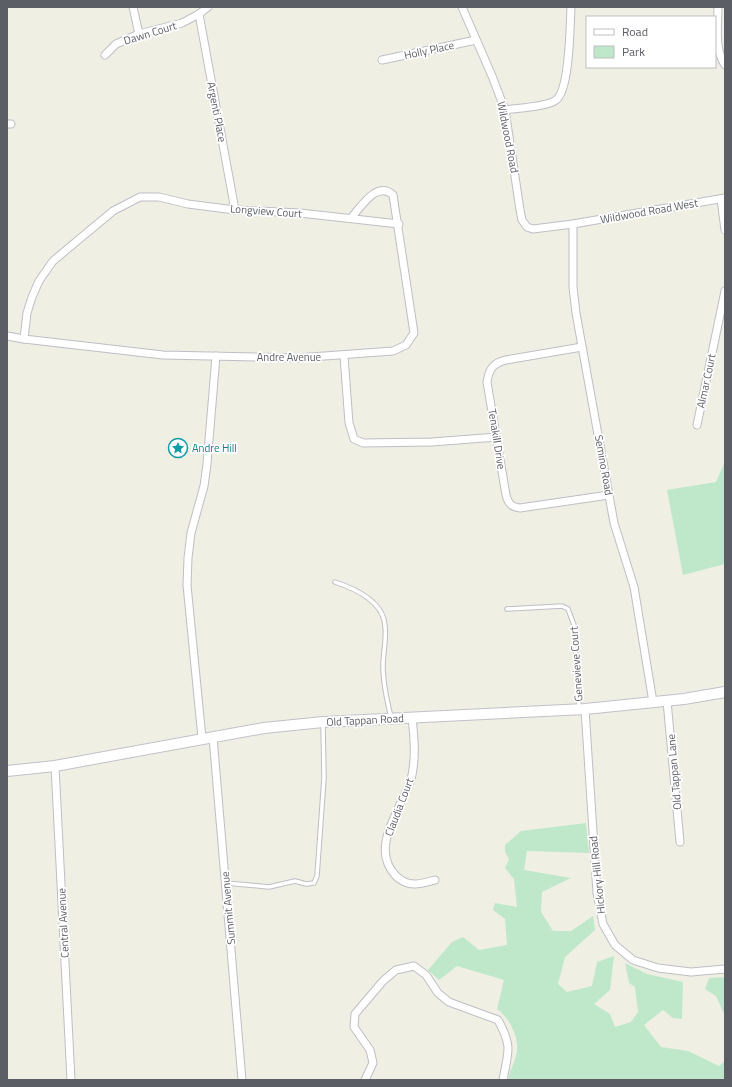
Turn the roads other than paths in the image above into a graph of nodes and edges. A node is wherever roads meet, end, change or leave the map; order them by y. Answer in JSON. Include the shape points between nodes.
{"nodes":[{"id":1,"x":133,"y":7,"type":"edge"},
{"id":2,"x":208,"y":7,"type":"edge"},
{"id":3,"x":462,"y":7,"type":"edge"},
{"id":4,"x":571,"y":7,"type":"edge"},
{"id":5,"x":718,"y":7,"type":"edge"},
{"id":6,"x":199,"y":14,"type":"junction"},
{"id":7,"x":139,"y":34,"type":"junction"},
{"id":8,"x":476,"y":40,"type":"junction"},
{"id":9,"x":105,"y":55,"type":"dead end"},
{"id":10,"x":382,"y":60,"type":"dead end"},
{"id":11,"x":725,"y":65,"type":"edge"},
{"id":12,"x":505,"y":110,"type":"junction"},
{"id":13,"x":723,"y":198,"type":"edge"},
{"id":14,"x":235,"y":210,"type":"junction"},
{"id":15,"x":351,"y":218,"type":"junction"},
{"id":16,"x":399,"y":224,"type":"junction"},
{"id":17,"x":573,"y":224,"type":"junction"},
{"id":18,"x":725,"y":230,"type":"edge"},
{"id":19,"x":725,"y":290,"type":"edge"},
{"id":20,"x":7,"y":336,"type":"edge"},
{"id":21,"x":24,"y":339,"type":"junction"},
{"id":22,"x":582,"y":347,"type":"junction"},
{"id":23,"x":216,"y":356,"type":"junction"},
{"id":24,"x":344,"y":356,"type":"junction"},
{"id":25,"x":697,"y":425,"type":"dead end"},
{"id":26,"x":497,"y":437,"type":"junction"},
{"id":27,"x":609,"y":495,"type":"junction"},
{"id":28,"x":335,"y":582,"type":"dead end"},
{"id":29,"x":507,"y":609,"type":"dead end"},
{"id":30,"x":725,"y":692,"type":"edge"},
{"id":31,"x":667,"y":701,"type":"junction"},
{"id":32,"x":653,"y":702,"type":"junction"},
{"id":33,"x":582,"y":709,"type":"junction"},
{"id":34,"x":412,"y":717,"type":"junction"},
{"id":35,"x":391,"y":718,"type":"junction"},
{"id":36,"x":323,"y":722,"type":"junction"},
{"id":37,"x":213,"y":737,"type":"junction"},
{"id":38,"x":202,"y":738,"type":"junction"},
{"id":39,"x":55,"y":766,"type":"junction"},
{"id":40,"x":7,"y":771,"type":"edge"},
{"id":41,"x":680,"y":842,"type":"dead end"},
{"id":42,"x":435,"y":880,"type":"dead end"},
{"id":43,"x":226,"y":884,"type":"junction"},
{"id":44,"x":725,"y":969,"type":"edge"},
{"id":45,"x":71,"y":1080,"type":"edge"},
{"id":46,"x":242,"y":1080,"type":"edge"},
{"id":47,"x":365,"y":1080,"type":"edge"},
{"id":48,"x":503,"y":1080,"type":"edge"}],
"edges":[{"from":1,"to":7,"type":"street"},
{"from":2,"to":6,"type":"street","name":"Dawn Court"},
{"from":3,"to":8,"type":"street","name":"Wildwood Road"},
{"from":4,"to":12,"type":"street","via":[[566,75],[562,94],[556,100],[546,103]]},
{"from":5,"to":11,"type":"street","via":[[718,45]]},
{"from":6,"to":7,"type":"street","name":"Dawn Court","via":[[182,24]]},
{"from":6,"to":14,"type":"street","name":"Argenti Place"},
{"from":7,"to":9,"type":"street","name":"Dawn Court","via":[[116,44]]},
{"from":8,"to":10,"type":"street","name":"Holly Place"},
{"from":8,"to":12,"type":"street","name":"Wildwood Road"},
{"from":12,"to":17,"type":"street","name":"Wildwood Road","via":[[522,220],[533,229]]},
{"from":13,"to":17,"type":"street","name":"Wildwood Road West"},
{"from":13,"to":18,"type":"street"},
{"from":14,"to":15,"type":"street","name":"Longview Court"},
{"from":14,"to":21,"type":"street","name":"Longview Court","via":[[150,196],[140,196],[123,204],[45,270],[27,313]]},
{"from":15,"to":16,"type":"street","name":"Longview Court"},
{"from":15,"to":16,"type":"street","via":[[374,194],[381,190],[389,191],[393,195]]},
{"from":16,"to":24,"type":"street","via":[[414,333],[411,340],[401,349]]},
{"from":17,"to":22,"type":"street","name":"Semino Road","via":[[573,287]]},
{"from":19,"to":25,"type":"street","name":"Almar Court"},
{"from":20,"to":21,"type":"street","name":"Andre Avenue"},
{"from":21,"to":23,"type":"street","name":"Andre Avenue","via":[[163,355]]},
{"from":22,"to":26,"type":"street","name":"Tenakill Drive","via":[[506,360],[491,367],[487,382]]},
{"from":22,"to":27,"type":"street","name":"Semino Road"},
{"from":23,"to":24,"type":"street","name":"Andre Avenue"},
{"from":23,"to":38,"type":"street","via":[[207,464],[204,486],[191,533],[187,585]]},
{"from":24,"to":26,"type":"street","via":[[350,431],[354,439],[363,443],[432,442]]},
{"from":26,"to":27,"type":"street","name":"Tenakill Drive","via":[[506,495],[513,507]]},
{"from":27,"to":32,"type":"street","name":"Semino Road","via":[[614,523],[634,587]]},
{"from":28,"to":35,"type":"lane","via":[[357,589],[370,600],[384,620],[383,667]]},
{"from":29,"to":33,"type":"lane","name":"Genevieve Court","via":[[562,606],[568,610],[574,624]]},
{"from":30,"to":31,"type":"main road","name":"Old Tappan Road"},
{"from":31,"to":32,"type":"main road","name":"Old Tappan Road"},
{"from":31,"to":41,"type":"street","name":"Old Tappan Lane"},
{"from":32,"to":33,"type":"main road","name":"Old Tappan Road"},
{"from":33,"to":34,"type":"main road","name":"Old Tappan Road"},
{"from":33,"to":44,"type":"street","name":"Hickory Hill Road","via":[[597,893],[603,924],[615,945],[633,960],[658,968],[691,972]]},
{"from":34,"to":35,"type":"main road","name":"Old Tappan Road"},
{"from":34,"to":42,"type":"street","name":"Claudia Court","via":[[415,756],[412,777],[387,836],[385,854],[390,870],[402,882],[418,885]]},
{"from":35,"to":36,"type":"main road","name":"Old Tappan Road"},
{"from":36,"to":37,"type":"main road","name":"Old Tappan Road","via":[[264,728]]},
{"from":36,"to":43,"type":"lane","via":[[324,778],[317,876],[314,883],[295,881],[269,887]]},
{"from":37,"to":38,"type":"main road","name":"Old Tappan Road"},
{"from":37,"to":43,"type":"street","name":"Summit Avenue"},
{"from":38,"to":39,"type":"main road","name":"Old Tappan Road"},
{"from":39,"to":40,"type":"main road","name":"Old Tappan Road"},
{"from":39,"to":45,"type":"street","name":"Central Avenue"},
{"from":43,"to":46,"type":"street","name":"Summit Avenue"},
{"from":47,"to":48,"type":"street","via":[[372,1063],[370,1050],[354,1028],[355,1014],[383,981],[396,970],[414,966],[426,975],[438,993],[449,1002],[498,1020],[506,1034],[509,1053]]}]}
